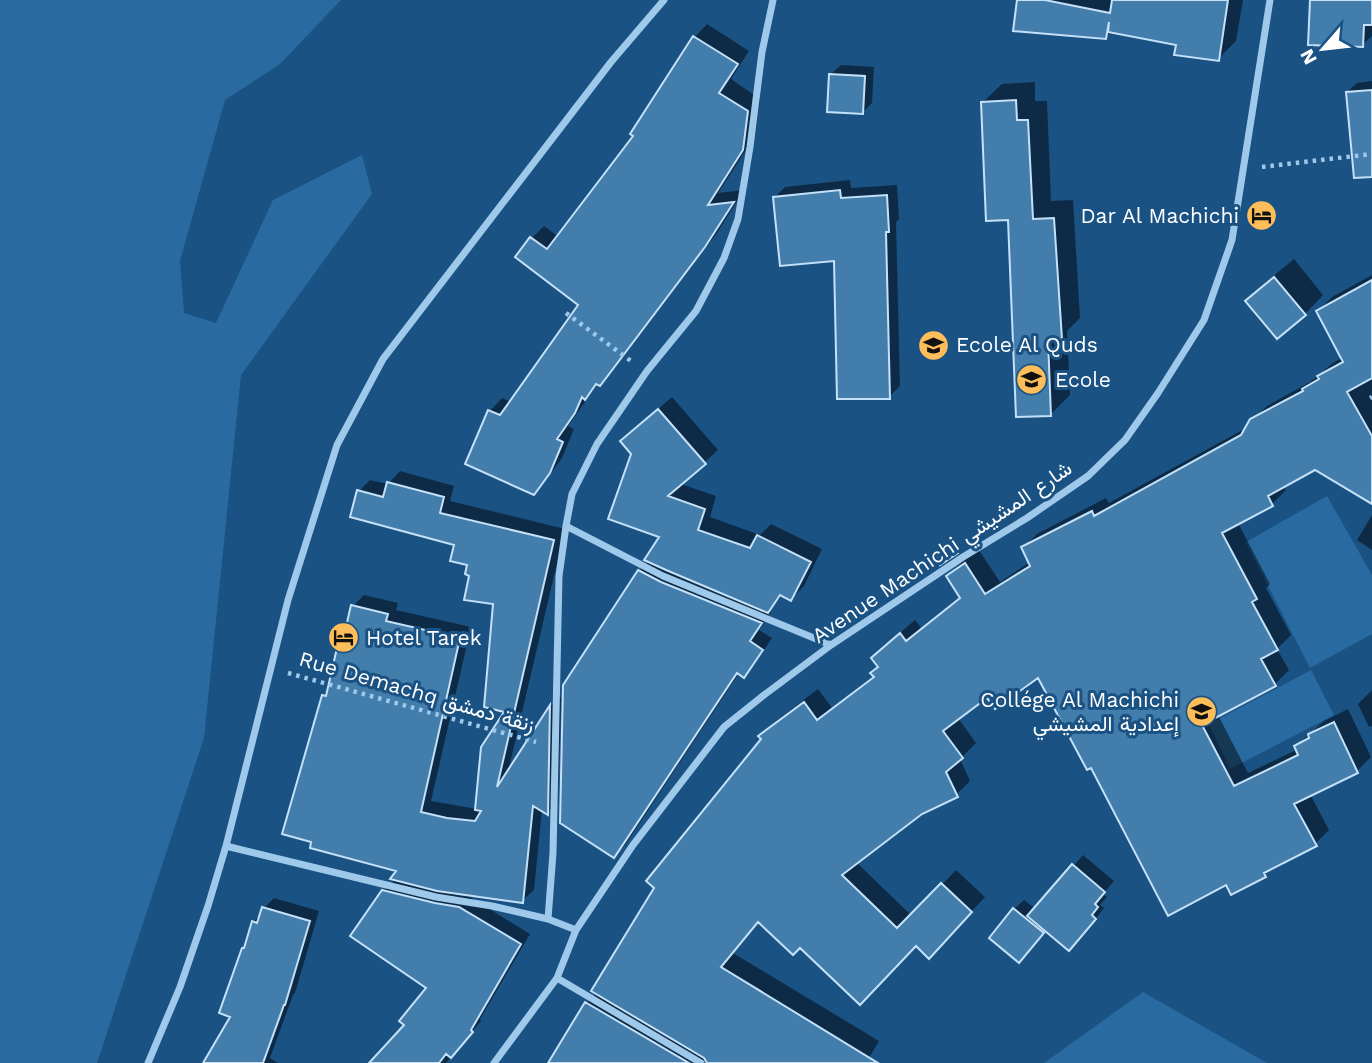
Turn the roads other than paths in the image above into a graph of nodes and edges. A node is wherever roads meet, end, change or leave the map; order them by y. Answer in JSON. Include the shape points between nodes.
{"nodes":[{"id":1,"x":664,"y":0,"type":"edge"},
{"id":2,"x":773,"y":0,"type":"edge"},
{"id":3,"x":1270,"y":0,"type":"edge"},
{"id":4,"x":566,"y":526,"type":"junction"},
{"id":5,"x":831,"y":645,"type":"junction"},
{"id":6,"x":226,"y":846,"type":"junction"},
{"id":7,"x":548,"y":919,"type":"junction"},
{"id":8,"x":576,"y":930,"type":"junction"},
{"id":9,"x":557,"y":978,"type":"junction"},
{"id":10,"x":148,"y":1063,"type":"edge"},
{"id":11,"x":494,"y":1063,"type":"edge"},
{"id":12,"x":701,"y":1063,"type":"edge"}],
"edges":[{"from":1,"to":6,"type":"street","via":[[611,62],[383,359],[337,445],[288,600]]},
{"from":2,"to":4,"type":"street","via":[[738,219],[724,258],[696,311],[597,444],[572,494]]},
{"from":3,"to":5,"type":"street","name":"Avenue Machichi شارع المشيشي","via":[[1232,240],[1204,320],[1158,393],[1125,440],[1088,476]]},
{"from":4,"to":5,"type":"street","via":[[663,576]]},
{"from":4,"to":7,"type":"street","via":[[559,576]]},
{"from":5,"to":8,"type":"street","name":"Avenue Machichi شارع المشيشي","via":[[724,727],[633,845]]},
{"from":6,"to":7,"type":"street"},
{"from":6,"to":10,"type":"street","via":[[180,987]]},
{"from":7,"to":8,"type":"street"},
{"from":8,"to":9,"type":"street","name":"Avenue Machichi شارع المشيشي"},
{"from":9,"to":11,"type":"street","name":"Avenue Machichi شارع المشيشي"},
{"from":9,"to":12,"type":"street"}]}
